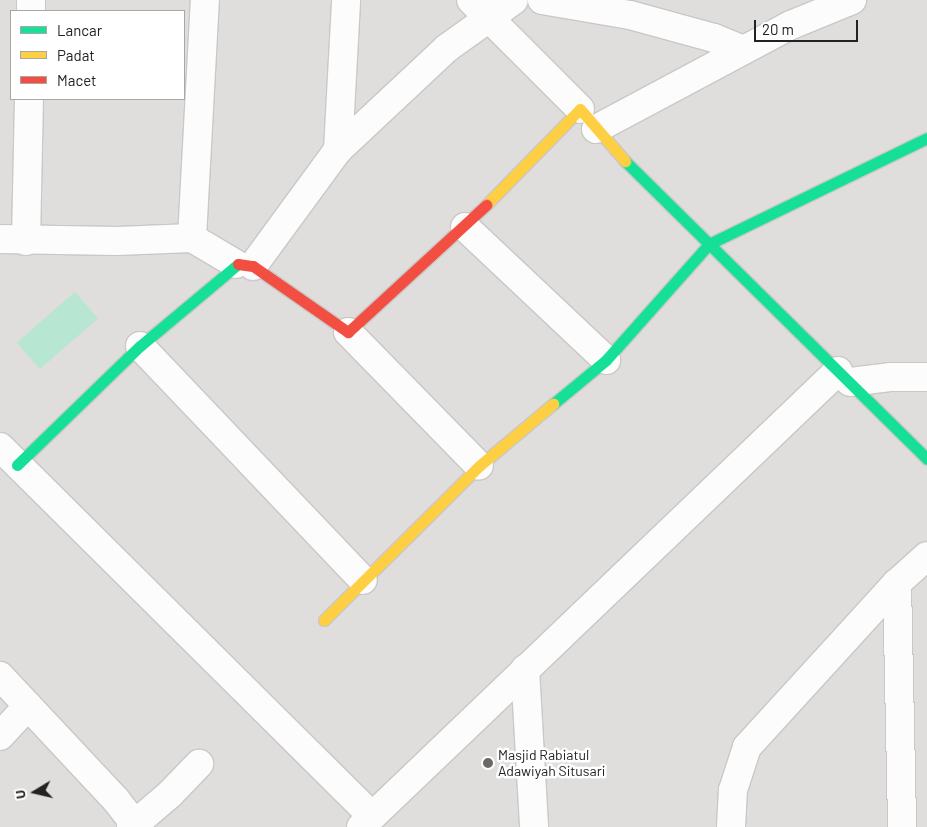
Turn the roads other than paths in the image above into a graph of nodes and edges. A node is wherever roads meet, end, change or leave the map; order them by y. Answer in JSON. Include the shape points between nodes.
{"nodes":[{"id":1,"x":205,"y":0,"type":"edge"},
{"id":2,"x":346,"y":0,"type":"edge"},
{"id":3,"x":514,"y":0,"type":"edge"},
{"id":4,"x":542,"y":0,"type":"edge"},
{"id":5,"x":852,"y":0,"type":"edge"},
{"id":6,"x":480,"y":8,"type":"edge"},
{"id":7,"x":794,"y":13,"type":"edge"},
{"id":8,"x":744,"y":50,"type":"junction"},
{"id":9,"x":29,"y":100,"type":"edge"},
{"id":10,"x":588,"y":119,"type":"junction"},
{"id":11,"x":927,"y":138,"type":"edge"},
{"id":12,"x":338,"y":150,"type":"junction"},
{"id":13,"x":465,"y":227,"type":"junction"},
{"id":14,"x":192,"y":238,"type":"junction"},
{"id":15,"x":13,"y":240,"type":"edge"},
{"id":16,"x":709,"y":244,"type":"junction"},
{"id":17,"x":244,"y":265,"type":"junction"},
{"id":18,"x":348,"y":332,"type":"junction"},
{"id":19,"x":140,"y":346,"type":"junction"},
{"id":20,"x":606,"y":360,"type":"junction"},
{"id":21,"x":844,"y":377,"type":"junction"},
{"id":22,"x":927,"y":377,"type":"edge"},
{"id":23,"x":8,"y":456,"type":"edge"},
{"id":24,"x":927,"y":459,"type":"edge"},
{"id":25,"x":479,"y":466,"type":"junction"},
{"id":26,"x":927,"y":556,"type":"edge"},
{"id":27,"x":363,"y":580,"type":"junction"},
{"id":28,"x":897,"y":582,"type":"junction"},
{"id":29,"x":324,"y":620,"type":"dead end"},
{"id":30,"x":525,"y":669,"type":"junction"},
{"id":31,"x":0,"y":676,"type":"edge"},
{"id":32,"x":28,"y":706,"type":"junction"},
{"id":33,"x":0,"y":736,"type":"edge"},
{"id":34,"x":199,"y":764,"type":"dead end"},
{"id":35,"x":366,"y":821,"type":"edge"},
{"id":36,"x":133,"y":826,"type":"edge"},
{"id":37,"x":534,"y":827,"type":"edge"},
{"id":38,"x":731,"y":827,"type":"edge"},
{"id":39,"x":902,"y":827,"type":"edge"}],
"edges":[{"from":1,"to":14,"type":"street"},
{"from":2,"to":12,"type":"street"},
{"from":3,"to":6,"type":"street"},
{"from":4,"to":8,"type":"street","via":[[630,16],[714,38]]},
{"from":5,"to":7,"type":"street"},
{"from":6,"to":10,"type":"street"},
{"from":6,"to":12,"type":"street","via":[[417,75]]},
{"from":7,"to":8,"type":"street"},
{"from":8,"to":10,"type":"street"},
{"from":9,"to":15,"type":"street"},
{"from":10,"to":13,"type":"street"},
{"from":10,"to":16,"type":"street","via":[[609,145]]},
{"from":11,"to":16,"type":"street"},
{"from":12,"to":17,"type":"street"},
{"from":13,"to":18,"type":"street"},
{"from":13,"to":20,"type":"street"},
{"from":14,"to":15,"type":"street","via":[[163,241]]},
{"from":14,"to":17,"type":"street"},
{"from":16,"to":20,"type":"street"},
{"from":16,"to":21,"type":"street"},
{"from":17,"to":18,"type":"street"},
{"from":17,"to":19,"type":"street"},
{"from":18,"to":25,"type":"street"},
{"from":19,"to":23,"type":"street"},
{"from":19,"to":27,"type":"street"},
{"from":20,"to":25,"type":"street"},
{"from":21,"to":22,"type":"street"},
{"from":21,"to":24,"type":"street"},
{"from":21,"to":30,"type":"street"},
{"from":23,"to":35,"type":"street"},
{"from":25,"to":27,"type":"street"},
{"from":26,"to":28,"type":"street"},
{"from":27,"to":29,"type":"street"},
{"from":28,"to":38,"type":"street","via":[[747,747],[733,790]]},
{"from":28,"to":39,"type":"street"},
{"from":30,"to":35,"type":"street"},
{"from":30,"to":37,"type":"street"},
{"from":31,"to":32,"type":"street"},
{"from":32,"to":33,"type":"street"},
{"from":32,"to":36,"type":"street","via":[[116,800]]},
{"from":34,"to":36,"type":"street"}]}
